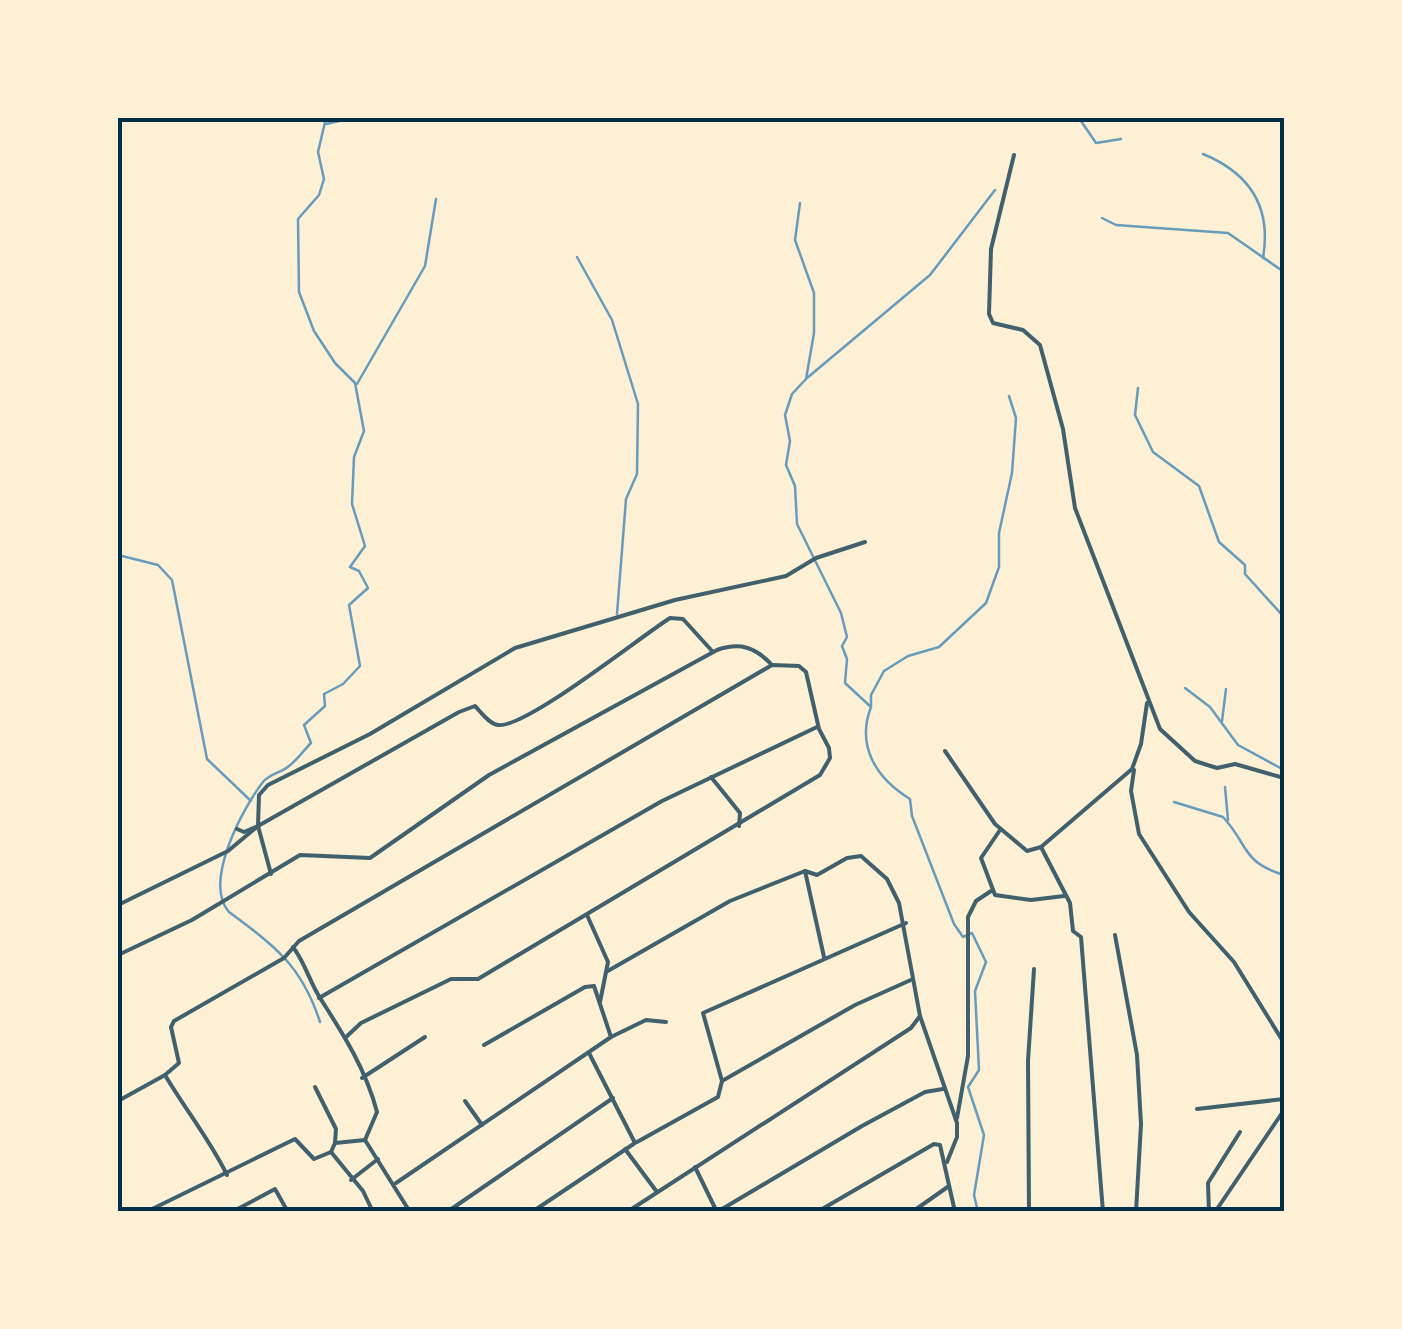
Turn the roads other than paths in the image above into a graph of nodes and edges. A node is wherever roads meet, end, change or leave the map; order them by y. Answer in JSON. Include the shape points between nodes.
{"nodes":[{"id":1,"x":1014,"y":155,"type":"dead end"},
{"id":2,"x":865,"y":542,"type":"dead end"},
{"id":3,"x":713,"y":652,"type":"junction"},
{"id":4,"x":772,"y":665,"type":"junction"},
{"id":5,"x":1148,"y":699,"type":"junction"},
{"id":6,"x":817,"y":722,"type":"junction"},
{"id":7,"x":945,"y":752,"type":"dead end"},
{"id":8,"x":1138,"y":753,"type":"junction"},
{"id":9,"x":710,"y":777,"type":"junction"},
{"id":10,"x":1284,"y":778,"type":"edge"},
{"id":11,"x":258,"y":826,"type":"junction"},
{"id":12,"x":740,"y":826,"type":"junction"},
{"id":13,"x":237,"y":829,"type":"dead end"},
{"id":14,"x":1000,"y":830,"type":"junction"},
{"id":15,"x":1041,"y":847,"type":"junction"},
{"id":16,"x":805,"y":871,"type":"junction"},
{"id":17,"x":271,"y":875,"type":"junction"},
{"id":18,"x":991,"y":891,"type":"junction"},
{"id":19,"x":1064,"y":896,"type":"junction"},
{"id":20,"x":118,"y":905,"type":"edge"},
{"id":21,"x":587,"y":915,"type":"junction"},
{"id":22,"x":906,"y":923,"type":"junction"},
{"id":23,"x":1114,"y":935,"type":"dead end"},
{"id":24,"x":292,"y":946,"type":"junction"},
{"id":25,"x":118,"y":955,"type":"edge"},
{"id":26,"x":824,"y":956,"type":"junction"},
{"id":27,"x":1034,"y":969,"type":"dead end"},
{"id":28,"x":606,"y":972,"type":"junction"},
{"id":29,"x":913,"y":978,"type":"junction"},
{"id":30,"x":319,"y":998,"type":"junction"},
{"id":31,"x":600,"y":1002,"type":"junction"},
{"id":32,"x":920,"y":1016,"type":"junction"},
{"id":33,"x":666,"y":1022,"type":"dead end"},
{"id":34,"x":425,"y":1037,"type":"dead end"},
{"id":35,"x":610,"y":1037,"type":"junction"},
{"id":36,"x":345,"y":1038,"type":"junction"},
{"id":37,"x":1284,"y":1043,"type":"edge"},
{"id":38,"x":484,"y":1044,"type":"dead end"},
{"id":39,"x":589,"y":1054,"type":"junction"},
{"id":40,"x":165,"y":1074,"type":"junction"},
{"id":41,"x":362,"y":1079,"type":"junction"},
{"id":42,"x":722,"y":1081,"type":"junction"},
{"id":43,"x":315,"y":1087,"type":"dead end"},
{"id":44,"x":943,"y":1088,"type":"junction"},
{"id":45,"x":613,"y":1098,"type":"junction"},
{"id":46,"x":1284,"y":1099,"type":"edge"},
{"id":47,"x":465,"y":1101,"type":"dead end"},
{"id":48,"x":118,"y":1102,"type":"edge"},
{"id":49,"x":1197,"y":1109,"type":"dead end"},
{"id":50,"x":1284,"y":1110,"type":"edge"},
{"id":51,"x":957,"y":1123,"type":"junction"},
{"id":52,"x":482,"y":1124,"type":"junction"},
{"id":53,"x":1240,"y":1132,"type":"dead end"},
{"id":54,"x":365,"y":1140,"type":"junction"},
{"id":55,"x":335,"y":1142,"type":"junction"},
{"id":56,"x":635,"y":1143,"type":"junction"},
{"id":57,"x":626,"y":1150,"type":"junction"},
{"id":58,"x":331,"y":1152,"type":"junction"},
{"id":59,"x":378,"y":1159,"type":"junction"},
{"id":60,"x":947,"y":1162,"type":"junction"},
{"id":61,"x":695,"y":1167,"type":"junction"},
{"id":62,"x":227,"y":1176,"type":"junction"},
{"id":63,"x":351,"y":1180,"type":"junction"},
{"id":64,"x":396,"y":1184,"type":"junction"},
{"id":65,"x":951,"y":1184,"type":"junction"},
{"id":66,"x":657,"y":1192,"type":"junction"},
{"id":67,"x":146,"y":1212,"type":"edge"},
{"id":68,"x":232,"y":1212,"type":"edge"},
{"id":69,"x":288,"y":1212,"type":"edge"},
{"id":70,"x":373,"y":1212,"type":"edge"},
{"id":71,"x":410,"y":1212,"type":"edge"},
{"id":72,"x":447,"y":1212,"type":"edge"},
{"id":73,"x":532,"y":1212,"type":"edge"},
{"id":74,"x":627,"y":1212,"type":"edge"},
{"id":75,"x":717,"y":1212,"type":"edge"},
{"id":76,"x":817,"y":1212,"type":"edge"},
{"id":77,"x":912,"y":1212,"type":"edge"},
{"id":78,"x":956,"y":1212,"type":"edge"},
{"id":79,"x":1029,"y":1212,"type":"edge"},
{"id":80,"x":1103,"y":1212,"type":"edge"},
{"id":81,"x":1136,"y":1212,"type":"edge"},
{"id":82,"x":1212,"y":1212,"type":"edge"}],
"edges":[{"from":1,"to":5,"type":"street","via":[[991,249],[988,314],[1040,345],[1075,508]]},
{"from":2,"to":11,"type":"street","via":[[786,576],[675,600],[515,648],[268,785],[259,795]]},
{"from":3,"to":4,"type":"street","via":[[745,646]]},
{"from":3,"to":11,"type":"street","via":[[683,619],[670,618],[554,700],[504,726],[474,706]]},
{"from":3,"to":17,"type":"street","via":[[489,775],[370,858],[310,853]]},
{"from":4,"to":6,"type":"street","via":[[806,672]]},
{"from":4,"to":24,"type":"street"},
{"from":5,"to":8,"type":"street"},
{"from":5,"to":10,"type":"street","via":[[1160,729],[1195,761]]},
{"from":6,"to":9,"type":"street","via":[[812,732]]},
{"from":6,"to":12,"type":"street","via":[[829,748],[826,768]]},
{"from":7,"to":14,"type":"street"},
{"from":8,"to":15,"type":"street","via":[[1128,773]]},
{"from":8,"to":37,"type":"street","via":[[1131,790],[1139,834],[1196,921],[1234,962]]},
{"from":9,"to":12,"type":"street","via":[[740,813]]},
{"from":9,"to":30,"type":"street"},
{"from":11,"to":13,"type":"street"},
{"from":11,"to":17,"type":"street"},
{"from":11,"to":20,"type":"street","via":[[228,850]]},
{"from":12,"to":21,"type":"street"},
{"from":14,"to":15,"type":"street","via":[[1024,852]]},
{"from":14,"to":18,"type":"street","via":[[981,858]]},
{"from":15,"to":19,"type":"street"},
{"from":16,"to":22,"type":"street","via":[[817,875],[861,856],[887,879]]},
{"from":16,"to":26,"type":"street"},
{"from":16,"to":28,"type":"street","via":[[730,901]]},
{"from":17,"to":25,"type":"street"},
{"from":18,"to":19,"type":"street","via":[[1031,900]]},
{"from":18,"to":51,"type":"street","via":[[968,916],[968,1056]]},
{"from":19,"to":80,"type":"street","via":[[1072,931],[1081,937]]},
{"from":21,"to":28,"type":"street","via":[[608,962]]},
{"from":21,"to":36,"type":"street","via":[[478,979],[451,979]]},
{"from":22,"to":26,"type":"street"},
{"from":22,"to":29,"type":"street"},
{"from":23,"to":81,"type":"street","via":[[1137,1055]]},
{"from":24,"to":30,"type":"street"},
{"from":24,"to":40,"type":"street","via":[[284,958],[174,1021],[179,1063]]},
{"from":26,"to":42,"type":"street","via":[[703,1013]]},
{"from":27,"to":79,"type":"street"},
{"from":28,"to":31,"type":"street"},
{"from":29,"to":32,"type":"street"},
{"from":29,"to":42,"type":"street"},
{"from":30,"to":36,"type":"street"},
{"from":31,"to":35,"type":"street"},
{"from":31,"to":38,"type":"street","via":[[594,986],[585,987]]},
{"from":32,"to":44,"type":"street"},
{"from":32,"to":61,"type":"street","via":[[912,1028]]},
{"from":33,"to":35,"type":"street","via":[[646,1020]]},
{"from":34,"to":41,"type":"street"},
{"from":35,"to":39,"type":"street"},
{"from":36,"to":41,"type":"street","via":[[356,1050]]},
{"from":39,"to":45,"type":"street"},
{"from":39,"to":52,"type":"street"},
{"from":40,"to":48,"type":"street"},
{"from":40,"to":62,"type":"street"},
{"from":41,"to":54,"type":"street","via":[[377,1112]]},
{"from":42,"to":56,"type":"street","via":[[718,1097]]},
{"from":43,"to":55,"type":"street","via":[[336,1129]]},
{"from":44,"to":51,"type":"street"},
{"from":44,"to":75,"type":"street","via":[[862,1126]]},
{"from":45,"to":56,"type":"street"},
{"from":45,"to":72,"type":"street"},
{"from":46,"to":49,"type":"street"},
{"from":47,"to":52,"type":"street"},
{"from":50,"to":82,"type":"street"},
{"from":51,"to":60,"type":"street"},
{"from":52,"to":64,"type":"street"},
{"from":53,"to":82,"type":"street","via":[[1208,1182]]},
{"from":54,"to":55,"type":"street"},
{"from":54,"to":59,"type":"street"},
{"from":55,"to":58,"type":"street"},
{"from":56,"to":57,"type":"street"},
{"from":57,"to":66,"type":"street"},
{"from":57,"to":73,"type":"street"},
{"from":58,"to":62,"type":"street","via":[[314,1159],[294,1139]]},
{"from":58,"to":63,"type":"street"},
{"from":59,"to":63,"type":"street"},
{"from":59,"to":64,"type":"street"},
{"from":60,"to":65,"type":"street"},
{"from":60,"to":76,"type":"street","via":[[934,1144]]},
{"from":61,"to":66,"type":"street"},
{"from":61,"to":75,"type":"street"},
{"from":62,"to":67,"type":"street"},
{"from":63,"to":70,"type":"street"},
{"from":64,"to":71,"type":"street"},
{"from":65,"to":77,"type":"street"},
{"from":65,"to":78,"type":"street"},
{"from":66,"to":74,"type":"street"},
{"from":68,"to":69,"type":"street","via":[[275,1188]]}]}
